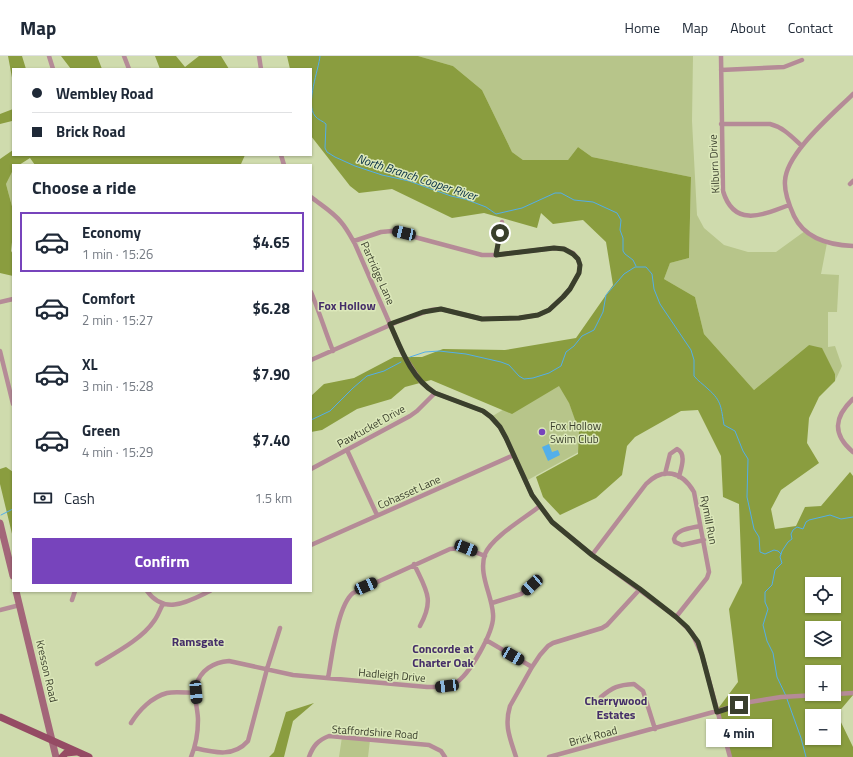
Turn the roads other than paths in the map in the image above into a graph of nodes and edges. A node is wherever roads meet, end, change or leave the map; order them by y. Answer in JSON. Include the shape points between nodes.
{"nodes":[{"id":1,"x":49,"y":56,"type":"edge"},
{"id":2,"x":124,"y":56,"type":"edge"},
{"id":3,"x":259,"y":56,"type":"edge"},
{"id":4,"x":721,"y":56,"type":"edge"},
{"id":5,"x":802,"y":60,"type":"dead end"},
{"id":6,"x":53,"y":68,"type":"edge"},
{"id":7,"x":130,"y":68,"type":"edge"},
{"id":8,"x":261,"y":68,"type":"edge"},
{"id":9,"x":721,"y":70,"type":"junction"},
{"id":10,"x":853,"y":94,"type":"edge"},
{"id":11,"x":722,"y":124,"type":"junction"},
{"id":12,"x":802,"y":146,"type":"junction"},
{"id":13,"x":312,"y":198,"type":"edge"},
{"id":14,"x":790,"y":205,"type":"junction"},
{"id":15,"x":502,"y":222,"type":"dead end"},
{"id":16,"x":354,"y":242,"type":"junction"},
{"id":17,"x":853,"y":246,"type":"edge"},
{"id":18,"x":496,"y":255,"type":"junction"},
{"id":19,"x":312,"y":294,"type":"edge"},
{"id":20,"x":12,"y":299,"type":"edge"},
{"id":21,"x":0,"y":302,"type":"edge"},
{"id":22,"x":390,"y":324,"type":"junction"},
{"id":23,"x":333,"y":350,"type":"junction"},
{"id":24,"x":0,"y":351,"type":"edge"},
{"id":25,"x":312,"y":360,"type":"edge"},
{"id":26,"x":435,"y":393,"type":"junction"},
{"id":27,"x":853,"y":399,"type":"edge"},
{"id":28,"x":12,"y":400,"type":"edge"},
{"id":29,"x":347,"y":450,"type":"junction"},
{"id":30,"x":853,"y":452,"type":"edge"},
{"id":31,"x":514,"y":454,"type":"junction"},
{"id":32,"x":312,"y":468,"type":"edge"},
{"id":33,"x":665,"y":474,"type":"junction"},
{"id":34,"x":679,"y":477,"type":"junction"},
{"id":35,"x":540,"y":506,"type":"junction"},
{"id":36,"x":377,"y":516,"type":"junction"},
{"id":37,"x":0,"y":523,"type":"edge"},
{"id":38,"x":700,"y":526,"type":"junction"},
{"id":39,"x":704,"y":540,"type":"junction"},
{"id":40,"x":312,"y":545,"type":"edge"},
{"id":41,"x":592,"y":555,"type":"junction"},
{"id":42,"x":485,"y":556,"type":"junction"},
{"id":43,"x":414,"y":564,"type":"junction"},
{"id":44,"x":12,"y":571,"type":"edge"},
{"id":45,"x":532,"y":585,"type":"dead end"},
{"id":46,"x":640,"y":589,"type":"junction"},
{"id":47,"x":16,"y":592,"type":"edge"},
{"id":48,"x":75,"y":592,"type":"edge"},
{"id":49,"x":148,"y":592,"type":"edge"},
{"id":50,"x":208,"y":592,"type":"edge"},
{"id":51,"x":72,"y":600,"type":"dead end"},
{"id":52,"x":492,"y":603,"type":"junction"},
{"id":53,"x":163,"y":604,"type":"junction"},
{"id":54,"x":20,"y":605,"type":"junction"},
{"id":55,"x":0,"y":610,"type":"edge"},
{"id":56,"x":676,"y":617,"type":"junction"},
{"id":57,"x":420,"y":626,"type":"dead end"},
{"id":58,"x":280,"y":628,"type":"dead end"},
{"id":59,"x":486,"y":640,"type":"junction"},
{"id":60,"x":96,"y":664,"type":"dead end"},
{"id":61,"x":532,"y":667,"type":"junction"},
{"id":62,"x":267,"y":669,"type":"junction"},
{"id":63,"x":328,"y":678,"type":"junction"},
{"id":64,"x":196,"y":692,"type":"junction"},
{"id":65,"x":853,"y":693,"type":"edge"},
{"id":66,"x":601,"y":697,"type":"dead end"},
{"id":67,"x":717,"y":712,"type":"junction"},
{"id":68,"x":0,"y":717,"type":"edge"},
{"id":69,"x":131,"y":723,"type":"dead end"},
{"id":70,"x":655,"y":729,"type":"junction"},
{"id":71,"x":52,"y":741,"type":"junction"},
{"id":72,"x":195,"y":748,"type":"junction"},
{"id":73,"x":76,"y":752,"type":"junction"},
{"id":74,"x":56,"y":757,"type":"edge"},
{"id":75,"x":62,"y":757,"type":"edge"},
{"id":76,"x":89,"y":757,"type":"edge"},
{"id":77,"x":191,"y":757,"type":"edge"},
{"id":78,"x":309,"y":757,"type":"edge"},
{"id":79,"x":445,"y":757,"type":"edge"},
{"id":80,"x":516,"y":757,"type":"edge"},
{"id":81,"x":549,"y":757,"type":"edge"},
{"id":82,"x":730,"y":757,"type":"edge"}],
"edges":[{"from":1,"to":6,"type":"street"},
{"from":2,"to":7,"type":"street"},
{"from":3,"to":8,"type":"street"},
{"from":4,"to":9,"type":"street","name":"Kilburn Drive"},
{"from":5,"to":9,"type":"street","via":[[784,67]]},
{"from":9,"to":11,"type":"street","name":"Kilburn Drive"},
{"from":10,"to":12,"type":"street"},
{"from":11,"to":12,"type":"street","via":[[770,124],[783,129]]},
{"from":11,"to":14,"type":"street","name":"Kilburn Drive","via":[[722,191],[726,202],[738,213],[750,216]]},
{"from":12,"to":14,"type":"street","via":[[787,170],[786,194]]},
{"from":13,"to":16,"type":"street","name":"Partridge Lane","via":[[341,222]]},
{"from":14,"to":17,"type":"street","via":[[805,231],[827,243]]},
{"from":15,"to":18,"type":"street"},
{"from":16,"to":18,"type":"street","via":[[381,232],[392,231],[482,255]]},
{"from":16,"to":22,"type":"street","name":"Partridge Lane"},
{"from":18,"to":22,"type":"street","via":[[564,249],[578,259],[579,273],[563,297],[549,310],[538,315],[482,319],[436,309]]},
{"from":19,"to":23,"type":"street"},
{"from":20,"to":21,"type":"street"},
{"from":22,"to":23,"type":"street"},
{"from":22,"to":26,"type":"street","name":"Partridge Lane","via":[[403,354],[416,375]]},
{"from":23,"to":25,"type":"street"},
{"from":24,"to":28,"type":"street"},
{"from":26,"to":29,"type":"street","name":"Pawtucket Drive","via":[[410,416]]},
{"from":26,"to":31,"type":"street","name":"Partridge Lane","via":[[483,411],[491,417],[500,427]]},
{"from":27,"to":30,"type":"street","via":[[843,409],[838,425],[841,439]]},
{"from":29,"to":32,"type":"street","name":"Pawtucket Drive"},
{"from":29,"to":36,"type":"street"},
{"from":31,"to":35,"type":"street","name":"Partridge Lane","via":[[532,495]]},
{"from":31,"to":36,"type":"street","name":"Cohasset Lane"},
{"from":33,"to":34,"type":"street","via":[[670,473]]},
{"from":33,"to":34,"type":"street","via":[[670,454],[677,450],[683,458]]},
{"from":33,"to":41,"type":"street","via":[[658,475],[646,484]]},
{"from":34,"to":38,"type":"street","name":"Rymill Run","via":[[690,485],[694,492]]},
{"from":35,"to":41,"type":"street","name":"Partridge Lane","via":[[552,522]]},
{"from":35,"to":42,"type":"street","via":[[498,538]]},
{"from":36,"to":40,"type":"street","name":"Cohasset Lane"},
{"from":37,"to":44,"type":"street"},
{"from":38,"to":39,"type":"street","name":"Rymill Run"},
{"from":38,"to":39,"type":"street","via":[[680,531],[674,539],[682,545]]},
{"from":39,"to":56,"type":"street","name":"Rymill Run","via":[[709,572],[707,578]]},
{"from":41,"to":46,"type":"street","name":"Partridge Lane"},
{"from":42,"to":43,"type":"street","via":[[458,547],[442,551]]},
{"from":42,"to":52,"type":"street","name":"Hadleigh Drive","via":[[485,581]]},
{"from":43,"to":57,"type":"street","via":[[427,592],[427,611]]},
{"from":43,"to":63,"type":"street","via":[[350,595],[344,606],[336,636]]},
{"from":45,"to":52,"type":"street","via":[[522,594]]},
{"from":46,"to":56,"type":"street","name":"Partridge Lane"},
{"from":46,"to":61,"type":"street","via":[[607,625],[553,643]]},
{"from":47,"to":54,"type":"street","name":"Kresson Road"},
{"from":48,"to":51,"type":"street"},
{"from":49,"to":53,"type":"street"},
{"from":50,"to":53,"type":"street","via":[[177,605]]},
{"from":52,"to":59,"type":"street","name":"Hadleigh Drive","via":[[493,622]]},
{"from":53,"to":60,"type":"street","via":[[154,621],[142,634]]},
{"from":54,"to":55,"type":"street"},
{"from":54,"to":71,"type":"street","name":"Kresson Road"},
{"from":56,"to":67,"type":"street","name":"Partridge Lane","via":[[698,642]]},
{"from":58,"to":62,"type":"street"},
{"from":59,"to":61,"type":"street"},
{"from":59,"to":63,"type":"street","name":"Hadleigh Drive","via":[[463,677],[447,686],[427,687]]},
{"from":61,"to":80,"type":"street","via":[[508,714],[507,729]]},
{"from":62,"to":63,"type":"street","name":"Hadleigh Drive","via":[[293,675]]},
{"from":62,"to":64,"type":"street","name":"Hadleigh Drive","via":[[229,662],[215,664],[200,676]]},
{"from":62,"to":72,"type":"street","via":[[246,744],[237,752],[228,755]]},
{"from":64,"to":69,"type":"street","via":[[167,693],[141,710]]},
{"from":64,"to":72,"type":"street","name":"Hadleigh Drive","via":[[198,719]]},
{"from":65,"to":67,"type":"street","name":"Brick Road","via":[[781,697],[750,702]]},
{"from":66,"to":70,"type":"street","via":[[612,688],[634,684],[643,691]]},
{"from":67,"to":70,"type":"street","name":"Brick Road"},
{"from":67,"to":82,"type":"street","name":"Partridge Lane"},
{"from":68,"to":71,"type":"main road"},
{"from":70,"to":81,"type":"street","name":"Brick Road"},
{"from":71,"to":73,"type":"main road"},
{"from":71,"to":74,"type":"street","name":"Kresson Road"},
{"from":72,"to":77,"type":"street","name":"Hadleigh Drive"},
{"from":73,"to":75,"type":"main road","via":[[66,753]]},
{"from":73,"to":76,"type":"main road"},
{"from":78,"to":79,"type":"street","name":"Staffordshire Road","via":[[320,739],[329,736],[429,745],[441,750]]}]}
